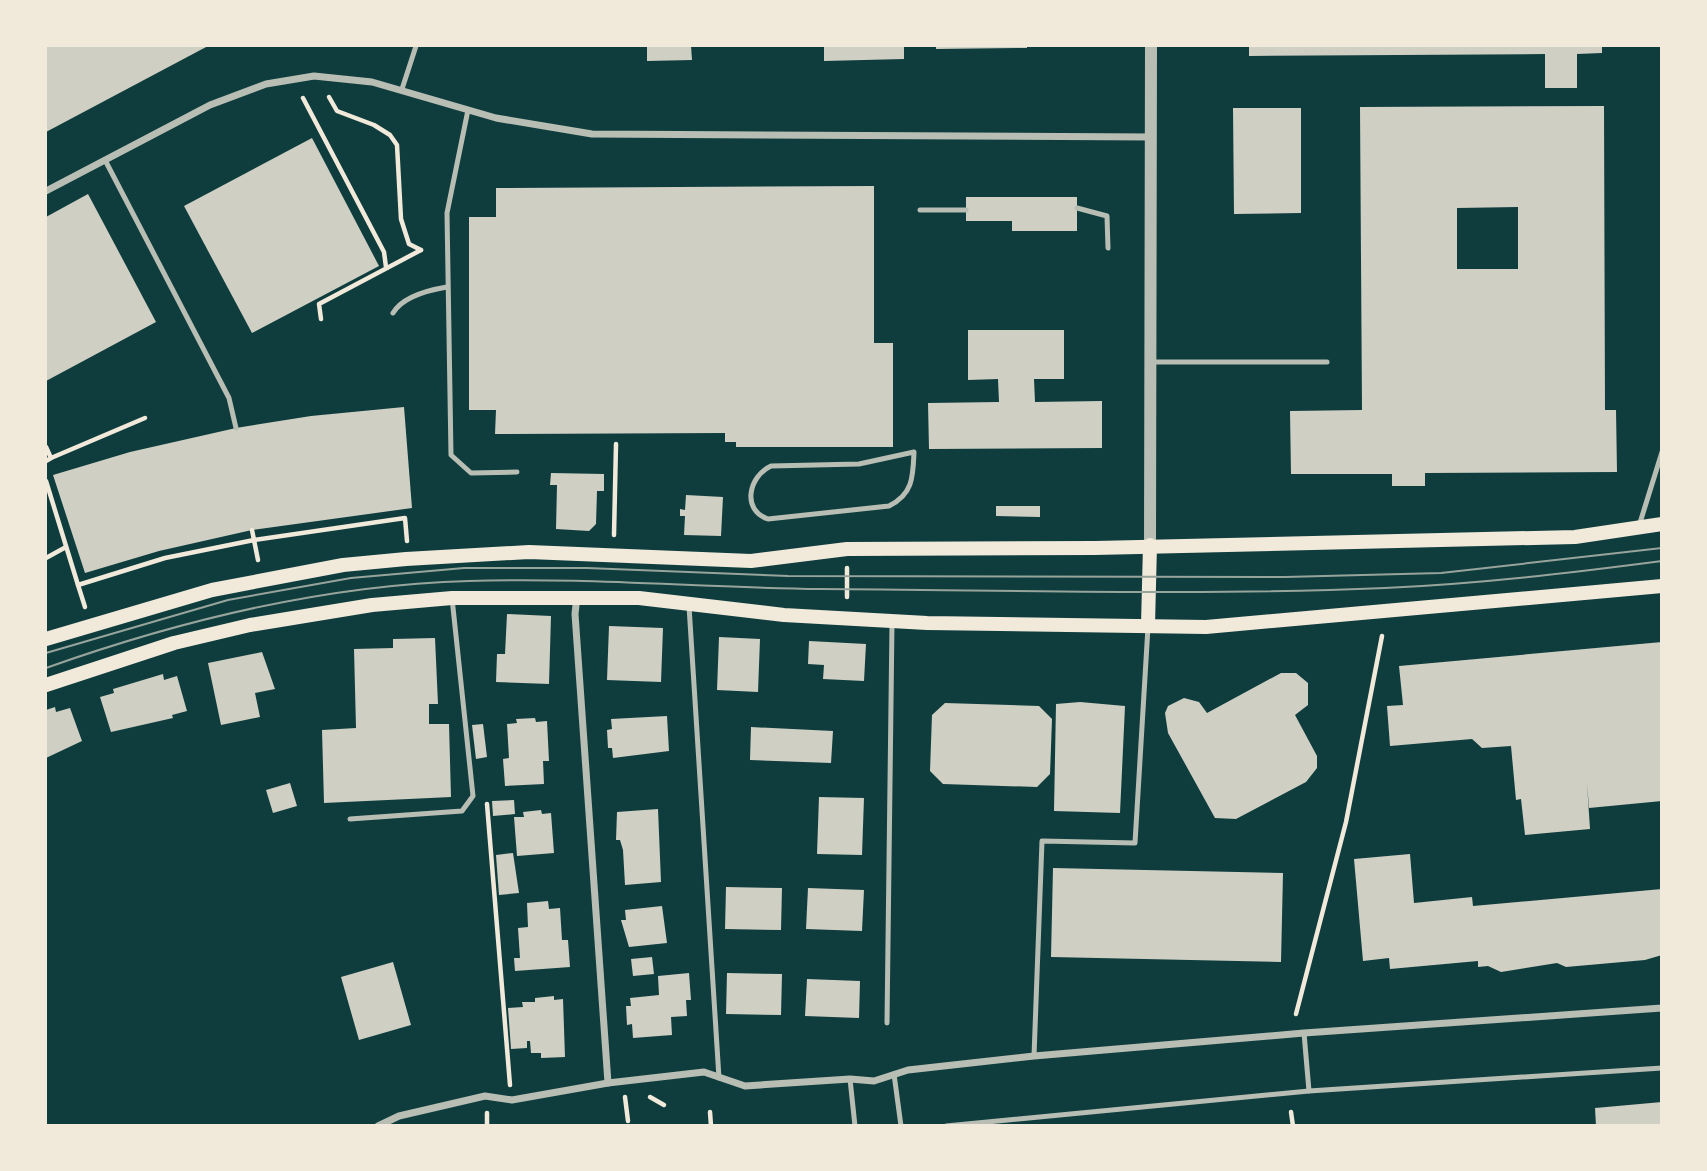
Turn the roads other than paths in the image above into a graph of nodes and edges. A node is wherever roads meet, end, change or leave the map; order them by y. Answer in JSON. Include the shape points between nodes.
{"nodes":[{"id":1,"x":415,"y":46,"type":"edge"},
{"id":2,"x":1151,"y":46,"type":"edge"},
{"id":3,"x":402,"y":89,"type":"junction"},
{"id":4,"x":468,"y":110,"type":"junction"},
{"id":5,"x":1152,"y":137,"type":"junction"},
{"id":6,"x":104,"y":160,"type":"junction"},
{"id":7,"x":46,"y":191,"type":"edge"},
{"id":8,"x":1077,"y":208,"type":"dead end"},
{"id":9,"x":920,"y":210,"type":"dead end"},
{"id":10,"x":966,"y":210,"type":"dead end"},
{"id":11,"x":1108,"y":248,"type":"dead end"},
{"id":12,"x":447,"y":287,"type":"junction"},
{"id":13,"x":393,"y":313,"type":"dead end"},
{"id":14,"x":1152,"y":362,"type":"junction"},
{"id":15,"x":1327,"y":362,"type":"dead end"},
{"id":16,"x":236,"y":428,"type":"dead end"},
{"id":17,"x":1661,"y":454,"type":"edge"},
{"id":18,"x":789,"y":464,"type":"joint"},
{"id":19,"x":517,"y":472,"type":"dead end"},
{"id":20,"x":1661,"y":524,"type":"edge"},
{"id":21,"x":1638,"y":529,"type":"junction"},
{"id":22,"x":1150,"y":545,"type":"junction"},
{"id":23,"x":1661,"y":586,"type":"edge"},
{"id":24,"x":577,"y":596,"type":"junction"},
{"id":25,"x":452,"y":598,"type":"junction"},
{"id":26,"x":689,"y":602,"type":"junction"},
{"id":27,"x":893,"y":620,"type":"junction"},
{"id":28,"x":1148,"y":625,"type":"junction"},
{"id":29,"x":46,"y":639,"type":"edge"},
{"id":30,"x":46,"y":685,"type":"edge"},
{"id":31,"x":350,"y":819,"type":"dead end"},
{"id":32,"x":1661,"y":1008,"type":"edge"},
{"id":33,"x":887,"y":1023,"type":"dead end"},
{"id":34,"x":1304,"y":1033,"type":"junction"},
{"id":35,"x":1034,"y":1056,"type":"junction"},
{"id":36,"x":1661,"y":1068,"type":"edge"},
{"id":37,"x":894,"y":1074,"type":"junction"},
{"id":38,"x":719,"y":1078,"type":"junction"},
{"id":39,"x":850,"y":1079,"type":"junction"},
{"id":40,"x":608,"y":1083,"type":"junction"},
{"id":41,"x":1309,"y":1091,"type":"junction"},
{"id":42,"x":378,"y":1125,"type":"edge"},
{"id":43,"x":855,"y":1125,"type":"edge"},
{"id":44,"x":901,"y":1125,"type":"edge"},
{"id":45,"x":946,"y":1125,"type":"edge"}],
"edges":[{"from":1,"to":3,"type":"lane"},
{"from":2,"to":5,"type":"street"},
{"from":3,"to":4,"type":"street"},
{"from":3,"to":6,"type":"street","via":[[314,76],[265,84],[210,105]]},
{"from":4,"to":5,"type":"street","via":[[540,127],[613,135]]},
{"from":4,"to":12,"type":"lane","via":[[447,213]]},
{"from":5,"to":14,"type":"street"},
{"from":6,"to":7,"type":"street"},
{"from":6,"to":16,"type":"lane","via":[[229,398]]},
{"from":8,"to":11,"type":"lane","via":[[1107,216]]},
{"from":9,"to":10,"type":"lane"},
{"from":12,"to":13,"type":"lane","via":[[409,299]]},
{"from":12,"to":19,"type":"lane","via":[[451,455],[471,473]]},
{"from":14,"to":15,"type":"lane"},
{"from":14,"to":22,"type":"street"},
{"from":17,"to":21,"type":"lane"},
{"from":18,"to":18,"type":"lane","via":[[859,464],[914,453],[910,487],[889,506],[782,518],[761,516],[752,505],[756,476],[771,466]]},
{"from":20,"to":21,"type":"main road"},
{"from":21,"to":22,"type":"main road","via":[[1562,537]]},
{"from":22,"to":28,"type":"main road"},
{"from":22,"to":29,"type":"main road","via":[[847,549],[751,561],[529,552],[343,565],[212,590]]},
{"from":23,"to":28,"type":"main road","via":[[1241,626]]},
{"from":24,"to":25,"type":"main road"},
{"from":24,"to":26,"type":"main road"},
{"from":24,"to":40,"type":"street"},
{"from":25,"to":30,"type":"main road","via":[[372,605],[250,625],[139,653]]},
{"from":25,"to":31,"type":"lane","via":[[473,796],[463,811]]},
{"from":26,"to":27,"type":"main road","via":[[784,615]]},
{"from":26,"to":38,"type":"lane"},
{"from":27,"to":28,"type":"main road"},
{"from":27,"to":33,"type":"lane"},
{"from":28,"to":35,"type":"lane","via":[[1135,843],[1042,841]]},
{"from":32,"to":34,"type":"street"},
{"from":34,"to":35,"type":"street"},
{"from":34,"to":41,"type":"lane"},
{"from":35,"to":37,"type":"street"},
{"from":36,"to":41,"type":"lane"},
{"from":37,"to":39,"type":"street","via":[[874,1081]]},
{"from":37,"to":44,"type":"lane"},
{"from":38,"to":39,"type":"street","via":[[746,1086],[774,1087]]},
{"from":38,"to":40,"type":"street","via":[[704,1072]]},
{"from":39,"to":43,"type":"lane"},
{"from":40,"to":42,"type":"street","via":[[512,1100],[485,1096]]},
{"from":41,"to":45,"type":"lane"}]}
